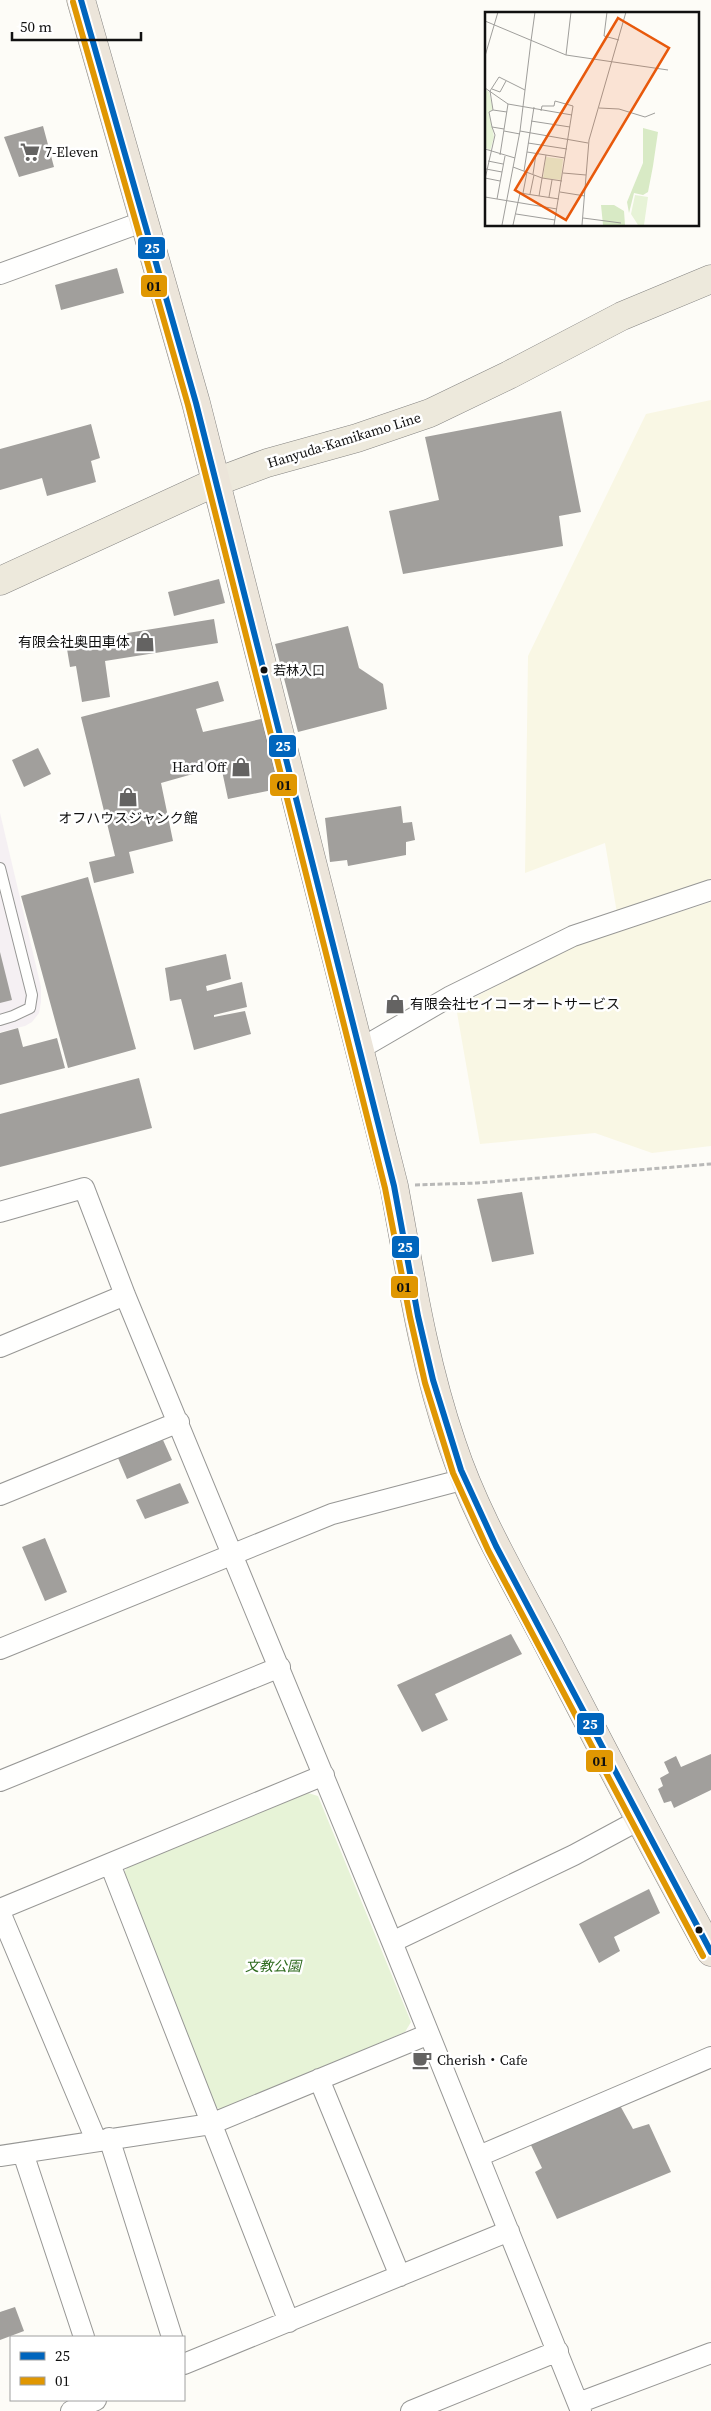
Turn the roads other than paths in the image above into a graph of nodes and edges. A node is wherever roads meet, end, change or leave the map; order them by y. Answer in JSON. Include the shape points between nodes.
{"nodes":[{"id":1,"x":82,"y":0,"type":"edge"},
{"id":2,"x":145,"y":221,"type":"junction"},
{"id":3,"x":0,"y":274,"type":"edge"},
{"id":4,"x":711,"y":279,"type":"edge"},
{"id":5,"x":216,"y":482,"type":"junction"},
{"id":6,"x":0,"y":581,"type":"edge"},
{"id":7,"x":0,"y":868,"type":"edge"},
{"id":8,"x":711,"y":890,"type":"edge"},
{"id":9,"x":0,"y":1020,"type":"edge"},
{"id":10,"x":358,"y":1050,"type":"junction"},
{"id":11,"x":0,"y":1212,"type":"edge"},
{"id":12,"x":125,"y":1296,"type":"junction"},
{"id":13,"x":0,"y":1347,"type":"edge"},
{"id":14,"x":179,"y":1422,"type":"junction"},
{"id":15,"x":465,"y":1479,"type":"junction"},
{"id":16,"x":0,"y":1495,"type":"edge"},
{"id":17,"x":232,"y":1554,"type":"junction"},
{"id":18,"x":0,"y":1649,"type":"edge"},
{"id":19,"x":280,"y":1668,"type":"junction"},
{"id":20,"x":324,"y":1775,"type":"junction"},
{"id":21,"x":0,"y":1781,"type":"edge"},
{"id":22,"x":639,"y":1820,"type":"junction"},
{"id":23,"x":110,"y":1864,"type":"junction"},
{"id":24,"x":0,"y":1911,"type":"edge"},
{"id":25,"x":392,"y":1942,"type":"junction"},
{"id":26,"x":711,"y":1952,"type":"edge"},
{"id":27,"x":429,"y":2034,"type":"junction"},
{"id":28,"x":711,"y":2057,"type":"edge"},
{"id":29,"x":319,"y":2079,"type":"junction"},
{"id":30,"x":211,"y":2124,"type":"junction"},
{"id":31,"x":103,"y":2139,"type":"junction"},
{"id":32,"x":23,"y":2152,"type":"junction"},
{"id":33,"x":0,"y":2156,"type":"edge"},
{"id":34,"x":479,"y":2156,"type":"junction"},
{"id":35,"x":509,"y":2231,"type":"junction"},
{"id":36,"x":400,"y":2276,"type":"junction"},
{"id":37,"x":289,"y":2322,"type":"junction"},
{"id":38,"x":84,"y":2336,"type":"edge"},
{"id":39,"x":172,"y":2336,"type":"edge"},
{"id":40,"x":558,"y":2351,"type":"junction"},
{"id":41,"x":711,"y":2353,"type":"edge"},
{"id":42,"x":185,"y":2364,"type":"edge"},
{"id":43,"x":94,"y":2401,"type":"edge"},
{"id":44,"x":580,"y":2407,"type":"edge"},
{"id":45,"x":71,"y":2411,"type":"edge"},
{"id":46,"x":411,"y":2411,"type":"edge"}],
"edges":[{"from":1,"to":2,"type":"highway"},
{"from":2,"to":3,"type":"street"},
{"from":2,"to":5,"type":"highway"},
{"from":4,"to":5,"type":"main road","name":"Hanyuda-Kamikamo Line","via":[[622,316],[430,413]]},
{"from":5,"to":6,"type":"main road","name":"Hanyuda-Kamikamo Line"},
{"from":5,"to":10,"type":"highway"},
{"from":7,"to":9,"type":"lane","via":[[32,995],[30,1008]]},
{"from":8,"to":10,"type":"street","via":[[573,936],[450,996]]},
{"from":10,"to":15,"type":"highway","via":[[394,1186],[417,1314],[442,1412]]},
{"from":11,"to":12,"type":"street","via":[[84,1188]]},
{"from":12,"to":13,"type":"street"},
{"from":12,"to":14,"type":"street"},
{"from":14,"to":16,"type":"street"},
{"from":14,"to":17,"type":"street"},
{"from":15,"to":17,"type":"street","via":[[332,1514]]},
{"from":15,"to":22,"type":"highway","via":[[506,1565]]},
{"from":17,"to":18,"type":"street"},
{"from":17,"to":19,"type":"street"},
{"from":19,"to":20,"type":"street"},
{"from":19,"to":21,"type":"street"},
{"from":20,"to":23,"type":"street"},
{"from":20,"to":25,"type":"street"},
{"from":22,"to":25,"type":"street","via":[[574,1855]]},
{"from":22,"to":26,"type":"highway"},
{"from":23,"to":24,"type":"street"},
{"from":23,"to":30,"type":"street"},
{"from":24,"to":31,"type":"street"},
{"from":25,"to":27,"type":"street"},
{"from":27,"to":29,"type":"street"},
{"from":27,"to":34,"type":"street"},
{"from":28,"to":34,"type":"street"},
{"from":29,"to":30,"type":"street"},
{"from":29,"to":36,"type":"street"},
{"from":30,"to":31,"type":"street"},
{"from":30,"to":37,"type":"street"},
{"from":31,"to":32,"type":"street"},
{"from":31,"to":39,"type":"street"},
{"from":32,"to":33,"type":"street"},
{"from":32,"to":38,"type":"street"},
{"from":34,"to":35,"type":"street"},
{"from":35,"to":36,"type":"street"},
{"from":35,"to":40,"type":"street"},
{"from":36,"to":37,"type":"street"},
{"from":37,"to":42,"type":"street"},
{"from":40,"to":44,"type":"street"},
{"from":40,"to":46,"type":"street"},
{"from":41,"to":44,"type":"street"},
{"from":43,"to":45,"type":"street"}]}
